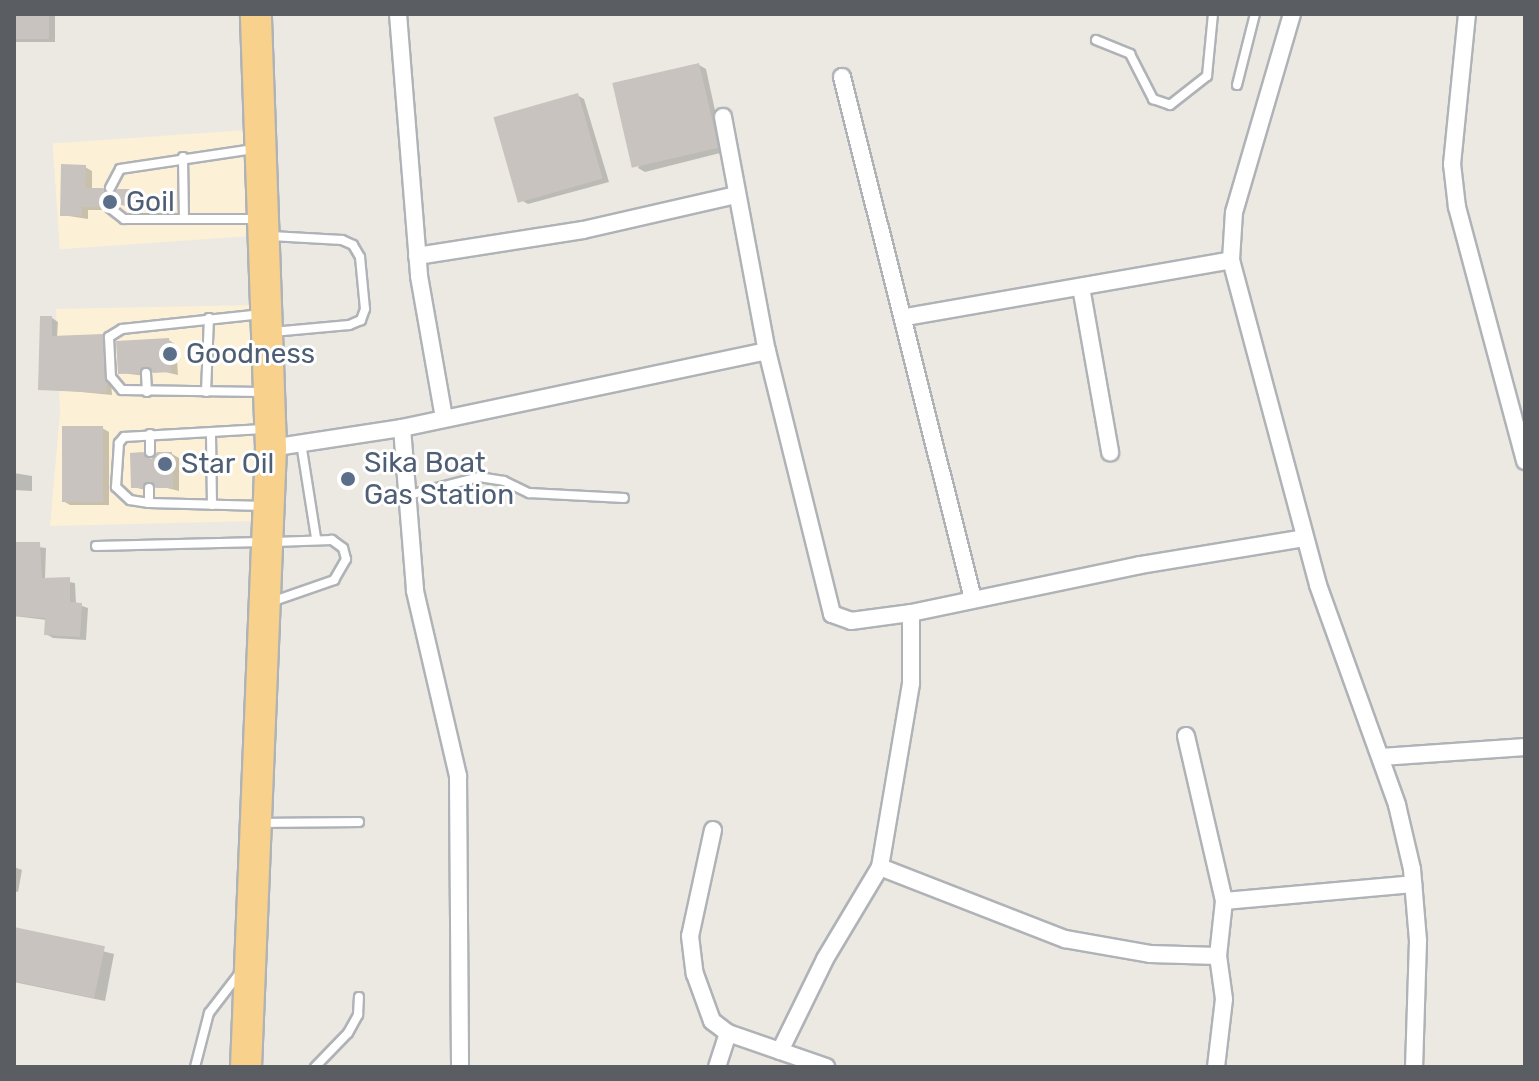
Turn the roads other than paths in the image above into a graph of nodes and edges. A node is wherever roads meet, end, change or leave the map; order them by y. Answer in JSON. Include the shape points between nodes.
{"nodes":[{"id":1,"x":256,"y":14,"type":"edge"},
{"id":2,"x":398,"y":14,"type":"edge"},
{"id":3,"x":1213,"y":14,"type":"edge"},
{"id":4,"x":1255,"y":14,"type":"edge"},
{"id":5,"x":1292,"y":14,"type":"edge"},
{"id":6,"x":1467,"y":14,"type":"edge"},
{"id":7,"x":1096,"y":40,"type":"dead end"},
{"id":8,"x":842,"y":77,"type":"dead end"},
{"id":9,"x":1237,"y":85,"type":"dead end"},
{"id":10,"x":723,"y":117,"type":"dead end"},
{"id":11,"x":262,"y":148,"type":"junction"},
{"id":12,"x":183,"y":157,"type":"junction"},
{"id":13,"x":110,"y":188,"type":"dead end"},
{"id":14,"x":736,"y":195,"type":"junction"},
{"id":15,"x":110,"y":208,"type":"dead end"},
{"id":16,"x":184,"y":219,"type":"junction"},
{"id":17,"x":266,"y":228,"type":"junction"},
{"id":18,"x":417,"y":256,"type":"junction"},
{"id":19,"x":1231,"y":260,"type":"junction"},
{"id":20,"x":1081,"y":287,"type":"junction"},
{"id":21,"x":906,"y":317,"type":"junction"},
{"id":22,"x":209,"y":318,"type":"junction"},
{"id":23,"x":268,"y":323,"type":"junction"},
{"id":24,"x":144,"y":326,"type":"junction"},
{"id":25,"x":144,"y":340,"type":"dead end"},
{"id":26,"x":767,"y":351,"type":"junction"},
{"id":27,"x":146,"y":373,"type":"dead end"},
{"id":28,"x":147,"y":392,"type":"junction"},
{"id":29,"x":206,"y":392,"type":"junction"},
{"id":30,"x":269,"y":392,"type":"junction"},
{"id":31,"x":444,"y":418,"type":"junction"},
{"id":32,"x":402,"y":428,"type":"junction"},
{"id":33,"x":150,"y":434,"type":"junction"},
{"id":34,"x":211,"y":434,"type":"junction"},
{"id":35,"x":270,"y":438,"type":"junction"},
{"id":36,"x":301,"y":443,"type":"junction"},
{"id":37,"x":150,"y":452,"type":"dead end"},
{"id":38,"x":1110,"y":452,"type":"dead end"},
{"id":39,"x":1525,"y":461,"type":"edge"},
{"id":40,"x":149,"y":488,"type":"dead end"},
{"id":41,"x":409,"y":495,"type":"junction"},
{"id":42,"x":624,"y":498,"type":"dead end"},
{"id":43,"x":149,"y":503,"type":"junction"},
{"id":44,"x":212,"y":505,"type":"junction"},
{"id":45,"x":269,"y":506,"type":"junction"},
{"id":46,"x":316,"y":538,"type":"junction"},
{"id":47,"x":1304,"y":538,"type":"junction"},
{"id":48,"x":268,"y":542,"type":"junction"},
{"id":49,"x":96,"y":546,"type":"dead end"},
{"id":50,"x":973,"y":599,"type":"junction"},
{"id":51,"x":267,"y":603,"type":"junction"},
{"id":52,"x":911,"y":613,"type":"junction"},
{"id":53,"x":1186,"y":736,"type":"dead end"},
{"id":54,"x":1525,"y":747,"type":"edge"},
{"id":55,"x":1382,"y":757,"type":"junction"},
{"id":56,"x":359,"y":822,"type":"dead end"},
{"id":57,"x":259,"y":823,"type":"junction"},
{"id":58,"x":713,"y":830,"type":"dead end"},
{"id":59,"x":880,"y":867,"type":"junction"},
{"id":60,"x":1413,"y":884,"type":"junction"},
{"id":61,"x":1224,"y":901,"type":"junction"},
{"id":62,"x":1218,"y":956,"type":"junction"},
{"id":63,"x":253,"y":958,"type":"junction"},
{"id":64,"x":359,"y":997,"type":"dead end"},
{"id":65,"x":728,"y":1033,"type":"junction"},
{"id":66,"x":780,"y":1051,"type":"junction"},
{"id":67,"x":195,"y":1067,"type":"edge"},
{"id":68,"x":246,"y":1067,"type":"edge"},
{"id":69,"x":315,"y":1067,"type":"edge"},
{"id":70,"x":460,"y":1067,"type":"edge"},
{"id":71,"x":717,"y":1067,"type":"edge"},
{"id":72,"x":826,"y":1067,"type":"edge"},
{"id":73,"x":1216,"y":1067,"type":"edge"},
{"id":74,"x":1414,"y":1067,"type":"edge"}],
"edges":[{"from":1,"to":11,"type":"highway"},
{"from":2,"to":18,"type":"street"},
{"from":3,"to":7,"type":"lane","via":[[1207,76],[1170,105],[1153,99],[1130,54]]},
{"from":4,"to":9,"type":"lane"},
{"from":5,"to":19,"type":"street","via":[[1234,212]]},
{"from":6,"to":39,"type":"street","via":[[1454,178]]},
{"from":8,"to":21,"type":"street"},
{"from":10,"to":14,"type":"street"},
{"from":11,"to":12,"type":"lane"},
{"from":11,"to":17,"type":"highway"},
{"from":12,"to":13,"type":"lane","via":[[120,169]]},
{"from":12,"to":16,"type":"lane"},
{"from":14,"to":18,"type":"street","via":[[583,230]]},
{"from":14,"to":26,"type":"street"},
{"from":15,"to":16,"type":"lane","via":[[124,219]]},
{"from":16,"to":17,"type":"lane"},
{"from":17,"to":23,"type":"highway"},
{"from":17,"to":23,"type":"lane","via":[[353,245],[360,257],[365,309],[361,320],[349,325]]},
{"from":18,"to":31,"type":"street"},
{"from":19,"to":20,"type":"street"},
{"from":19,"to":47,"type":"street"},
{"from":20,"to":21,"type":"street"},
{"from":20,"to":38,"type":"street"},
{"from":21,"to":50,"type":"street"},
{"from":22,"to":23,"type":"lane"},
{"from":22,"to":24,"type":"lane"},
{"from":22,"to":29,"type":"lane"},
{"from":23,"to":30,"type":"highway"},
{"from":24,"to":25,"type":"lane"},
{"from":24,"to":28,"type":"lane","via":[[109,337],[115,384],[122,390]]},
{"from":26,"to":31,"type":"street"},
{"from":26,"to":52,"type":"street","via":[[832,614],[851,621]]},
{"from":27,"to":28,"type":"lane"},
{"from":28,"to":29,"type":"lane"},
{"from":29,"to":30,"type":"lane"},
{"from":30,"to":35,"type":"highway"},
{"from":31,"to":32,"type":"street"},
{"from":32,"to":36,"type":"street"},
{"from":32,"to":41,"type":"street"},
{"from":33,"to":34,"type":"lane"},
{"from":33,"to":37,"type":"lane"},
{"from":33,"to":43,"type":"lane","via":[[131,434],[119,443],[116,487],[130,500]]},
{"from":34,"to":35,"type":"lane"},
{"from":34,"to":44,"type":"lane"},
{"from":35,"to":36,"type":"street"},
{"from":35,"to":45,"type":"highway"},
{"from":36,"to":46,"type":"lane"},
{"from":40,"to":43,"type":"lane"},
{"from":41,"to":42,"type":"lane","via":[[479,477],[529,493]]},
{"from":41,"to":70,"type":"street","via":[[415,591],[458,776]]},
{"from":43,"to":44,"type":"lane"},
{"from":44,"to":45,"type":"lane"},
{"from":45,"to":48,"type":"highway"},
{"from":46,"to":48,"type":"lane"},
{"from":46,"to":51,"type":"lane","via":[[343,548],[344,569],[326,584]]},
{"from":47,"to":50,"type":"street"},
{"from":47,"to":55,"type":"street"},
{"from":48,"to":49,"type":"lane"},
{"from":48,"to":51,"type":"highway"},
{"from":50,"to":52,"type":"street"},
{"from":51,"to":57,"type":"highway"},
{"from":52,"to":59,"type":"street","via":[[911,683]]},
{"from":53,"to":61,"type":"street"},
{"from":54,"to":55,"type":"street"},
{"from":55,"to":60,"type":"street"},
{"from":56,"to":57,"type":"lane"},
{"from":57,"to":63,"type":"highway"},
{"from":58,"to":65,"type":"street","via":[[690,936],[702,996],[712,1021]]},
{"from":59,"to":62,"type":"street","via":[[1065,939],[1150,954]]},
{"from":59,"to":66,"type":"street","via":[[832,946]]},
{"from":60,"to":61,"type":"street"},
{"from":60,"to":74,"type":"street","via":[[1418,941]]},
{"from":61,"to":62,"type":"street"},
{"from":62,"to":73,"type":"street","via":[[1224,999]]},
{"from":63,"to":67,"type":"lane","via":[[209,1013]]},
{"from":63,"to":68,"type":"highway"},
{"from":64,"to":69,"type":"lane","via":[[358,1015],[348,1033]]},
{"from":65,"to":66,"type":"street"},
{"from":65,"to":71,"type":"street"},
{"from":66,"to":72,"type":"street"}]}
